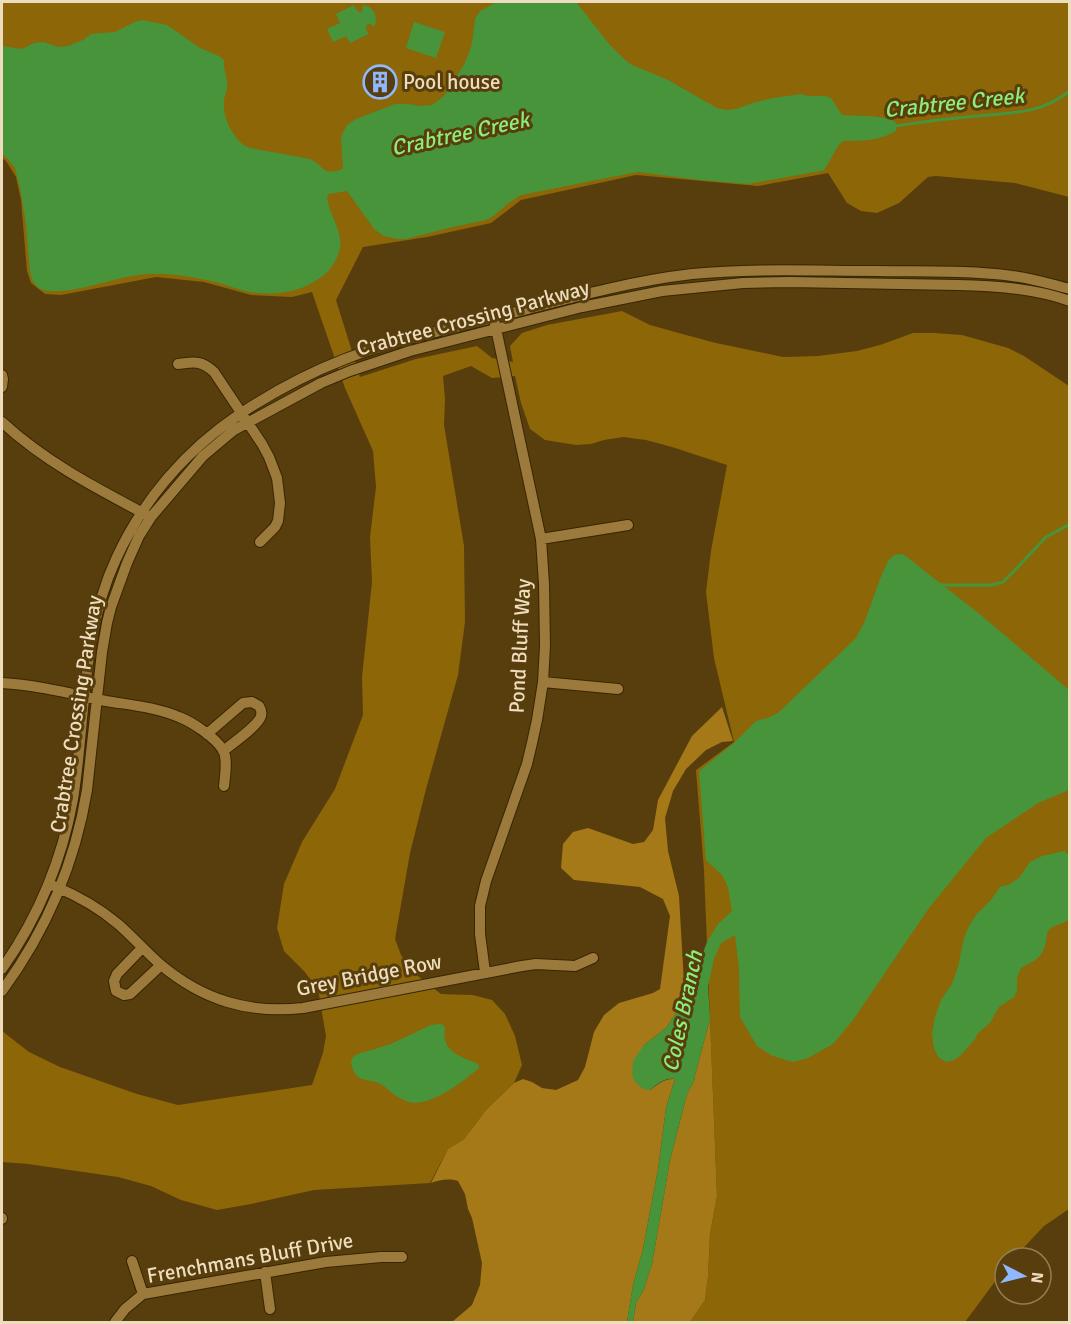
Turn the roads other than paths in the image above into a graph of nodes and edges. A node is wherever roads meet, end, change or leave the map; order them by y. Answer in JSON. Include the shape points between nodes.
{"nodes":[{"id":1,"x":1070,"y":289,"type":"edge"},
{"id":2,"x":1070,"y":301,"type":"edge"},
{"id":3,"x":493,"y":318,"type":"junction"},
{"id":4,"x":496,"y":330,"type":"junction"},
{"id":5,"x":178,"y":364,"type":"dead end"},
{"id":6,"x":2,"y":375,"type":"edge"},
{"id":7,"x":2,"y":387,"type":"edge"},
{"id":8,"x":244,"y":418,"type":"junction"},
{"id":9,"x":2,"y":422,"type":"edge"},
{"id":10,"x":146,"y":515,"type":"junction"},
{"id":11,"x":628,"y":525,"type":"dead end"},
{"id":12,"x":541,"y":539,"type":"junction"},
{"id":13,"x":260,"y":542,"type":"dead end"},
{"id":14,"x":543,"y":682,"type":"junction"},
{"id":15,"x":2,"y":683,"type":"edge"},
{"id":16,"x":618,"y":689,"type":"dead end"},
{"id":17,"x":84,"y":696,"type":"junction"},
{"id":18,"x":98,"y":699,"type":"junction"},
{"id":19,"x":207,"y":734,"type":"junction"},
{"id":20,"x":223,"y":751,"type":"junction"},
{"id":21,"x":224,"y":786,"type":"dead end"},
{"id":22,"x":53,"y":886,"type":"junction"},
{"id":23,"x":142,"y":948,"type":"junction"},
{"id":24,"x":593,"y":958,"type":"dead end"},
{"id":25,"x":161,"y":965,"type":"junction"},
{"id":26,"x":2,"y":969,"type":"edge"},
{"id":27,"x":485,"y":972,"type":"junction"},
{"id":28,"x":2,"y":991,"type":"edge"},
{"id":29,"x":402,"y":1257,"type":"dead end"},
{"id":30,"x":132,"y":1261,"type":"dead end"},
{"id":31,"x":264,"y":1272,"type":"junction"},
{"id":32,"x":144,"y":1294,"type":"junction"},
{"id":33,"x":270,"y":1309,"type":"dead end"},
{"id":34,"x":115,"y":1323,"type":"edge"}],
"edges":[{"from":1,"to":3,"type":"street","name":"Crabtree Crossing Parkway","via":[[1013,276],[969,272],[751,271],[644,281]]},
{"from":2,"to":4,"type":"street","name":"Crabtree Crossing Parkway","via":[[983,285],[743,283],[627,297]]},
{"from":3,"to":4,"type":"street","name":"Pond Bluff Way"},
{"from":3,"to":8,"type":"street","name":"Crabtree Crossing Parkway","via":[[345,359],[303,378]]},
{"from":4,"to":8,"type":"street","name":"Crabtree Crossing Parkway","via":[[410,351],[344,373]]},
{"from":4,"to":12,"type":"street","name":"Pond Bluff Way"},
{"from":5,"to":8,"type":"street","via":[[206,365]]},
{"from":6,"to":7,"type":"street"},
{"from":8,"to":10,"type":"street","name":"Crabtree Crossing Parkway","via":[[187,457],[157,490]]},
{"from":8,"to":13,"type":"street","via":[[269,456],[279,491],[278,521]]},
{"from":9,"to":10,"type":"street","via":[[62,469]]},
{"from":10,"to":17,"type":"street","name":"Crabtree Crossing Parkway","via":[[114,562],[104,588]]},
{"from":10,"to":18,"type":"street","name":"Crabtree Crossing Parkway","via":[[111,607]]},
{"from":11,"to":12,"type":"street"},
{"from":12,"to":14,"type":"street","name":"Pond Bluff Way"},
{"from":14,"to":16,"type":"street"},
{"from":14,"to":27,"type":"street","name":"Pond Bluff Way","via":[[530,753],[482,894],[479,920]]},
{"from":15,"to":17,"type":"street"},
{"from":17,"to":18,"type":"street"},
{"from":17,"to":22,"type":"street","name":"Crabtree Crossing Parkway","via":[[72,801]]},
{"from":18,"to":19,"type":"street","via":[[179,717]]},
{"from":18,"to":22,"type":"street","name":"Crabtree Crossing Parkway","via":[[84,811],[69,863]]},
{"from":19,"to":20,"type":"street"},
{"from":19,"to":20,"type":"street","via":[[243,703],[259,706],[261,717]]},
{"from":20,"to":21,"type":"street"},
{"from":22,"to":23,"type":"street","name":"Grey Bridge Row","via":[[99,909]]},
{"from":22,"to":26,"type":"street","name":"Crabtree Crossing Parkway"},
{"from":22,"to":28,"type":"street","name":"Crabtree Crossing Parkway","via":[[49,912]]},
{"from":23,"to":25,"type":"street","name":"Grey Bridge Row"},
{"from":23,"to":25,"type":"street","via":[[117,974],[116,991],[130,994]]},
{"from":24,"to":27,"type":"street","name":"Grey Bridge Row","via":[[575,966],[536,964]]},
{"from":25,"to":27,"type":"street","name":"Grey Bridge Row","via":[[215,998],[270,1010],[322,1005]]},
{"from":29,"to":31,"type":"street","name":"Frenchmans Bluff Drive","via":[[326,1262]]},
{"from":30,"to":32,"type":"street"},
{"from":31,"to":32,"type":"street","name":"Frenchmans Bluff Drive"},
{"from":31,"to":33,"type":"street"},
{"from":32,"to":34,"type":"street","name":"Frenchmans Bluff Drive"}]}
